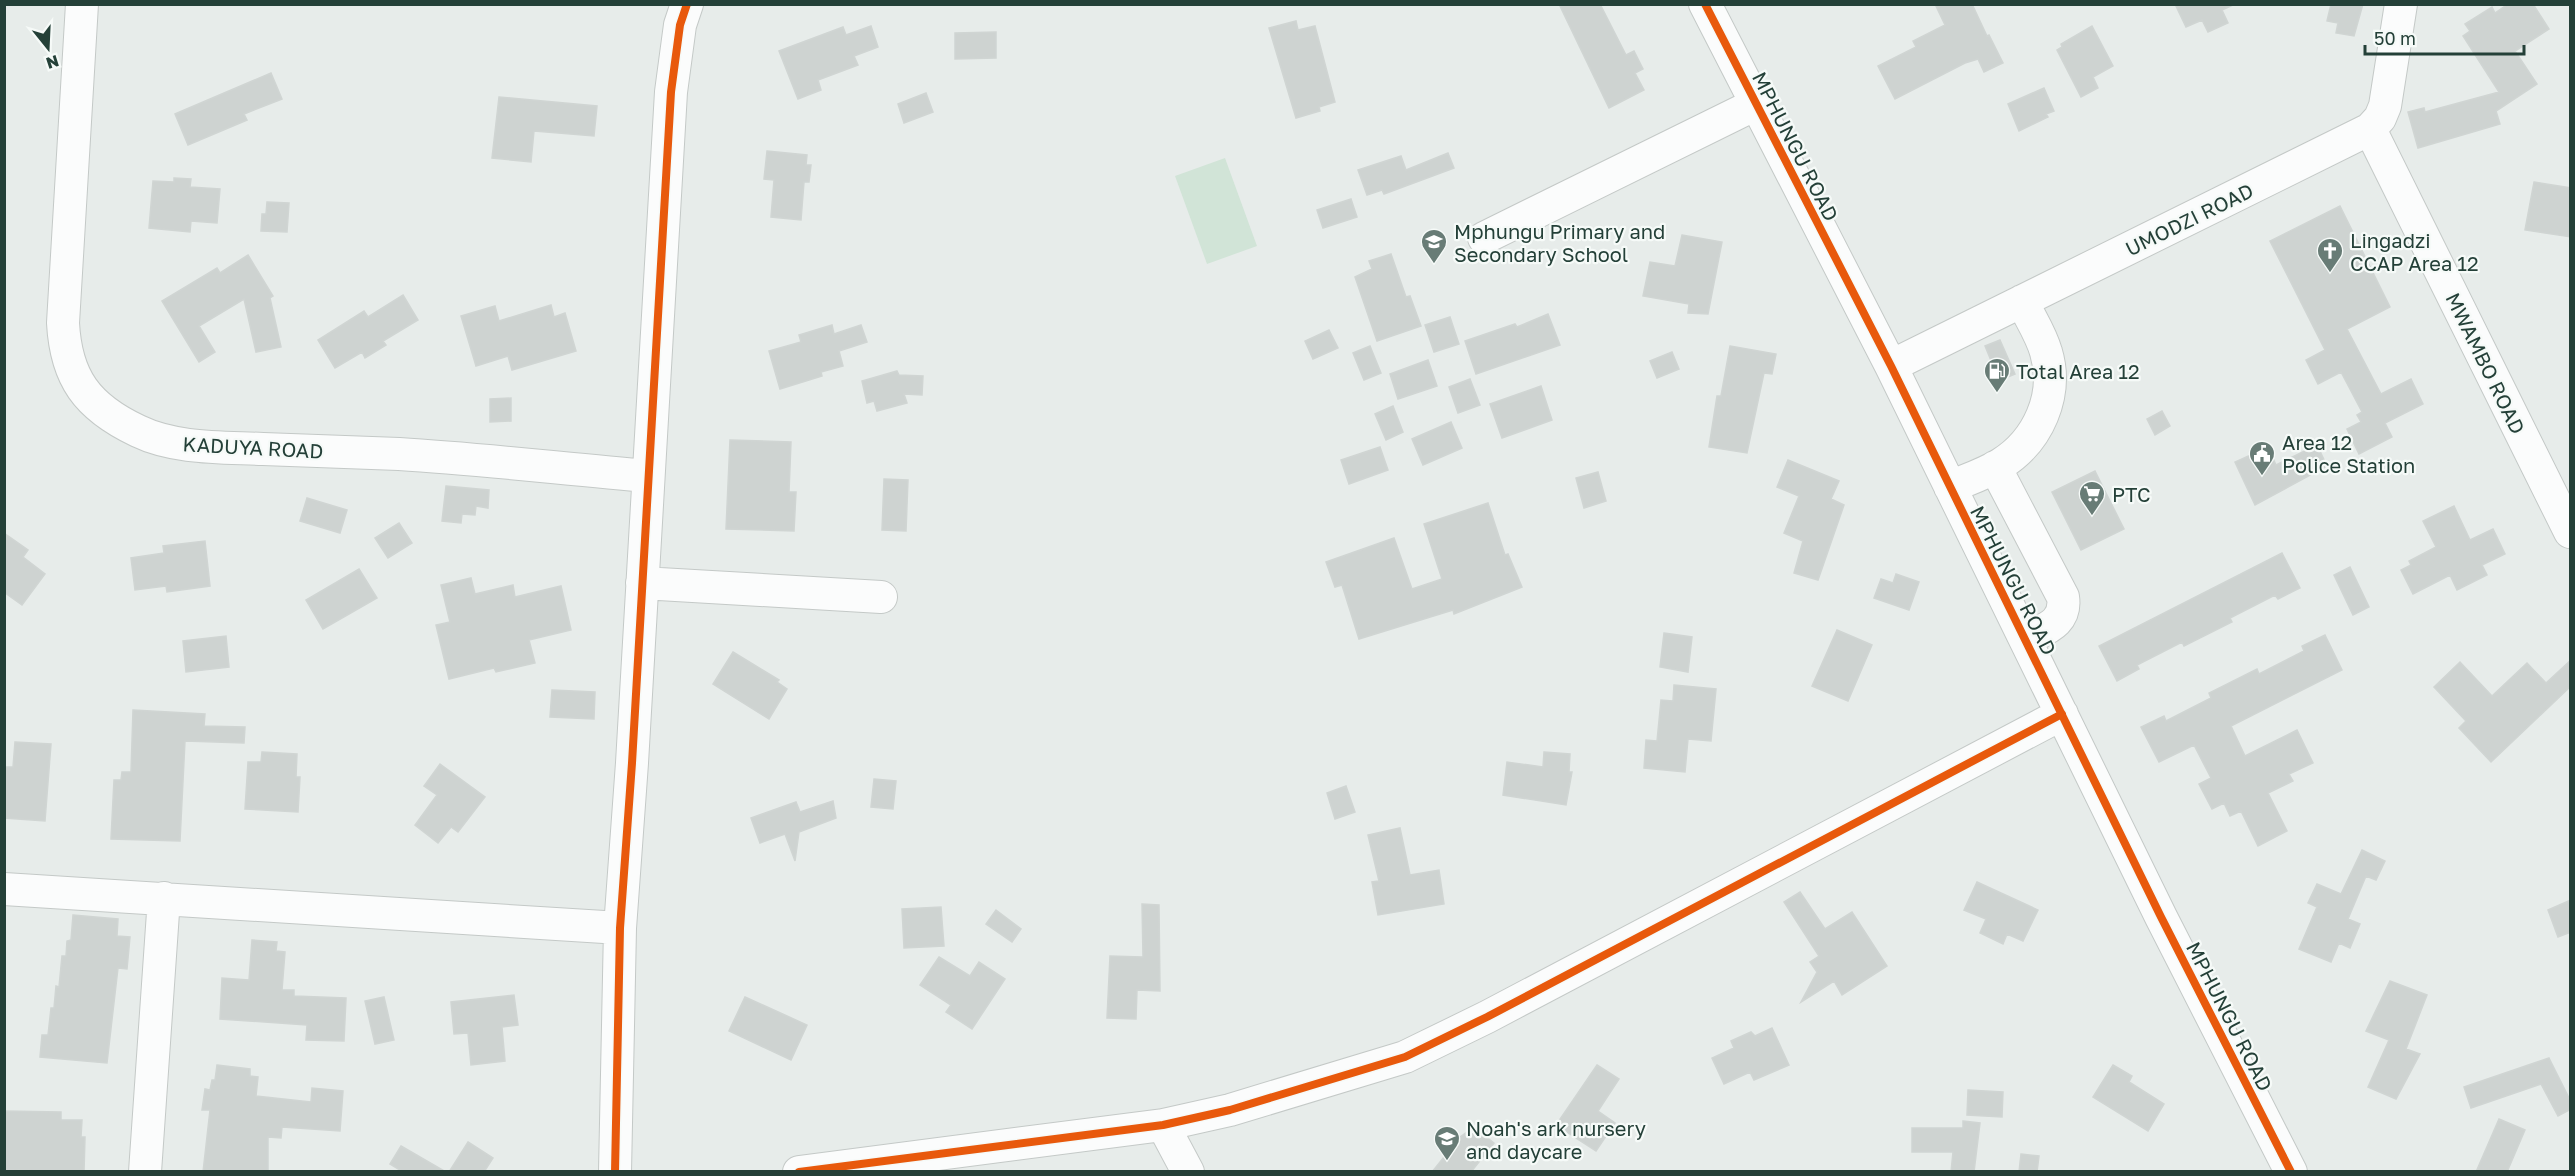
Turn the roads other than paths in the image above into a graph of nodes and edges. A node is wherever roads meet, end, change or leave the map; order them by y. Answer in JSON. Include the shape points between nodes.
{"nodes":[{"id":1,"x":82,"y":4,"type":"edge"},
{"id":2,"x":687,"y":4,"type":"edge"},
{"id":3,"x":1705,"y":4,"type":"edge"},
{"id":4,"x":2401,"y":4,"type":"edge"},
{"id":5,"x":1756,"y":104,"type":"junction"},
{"id":6,"x":2370,"y":129,"type":"junction"},
{"id":7,"x":1484,"y":238,"type":"dead end"},
{"id":8,"x":2022,"y":302,"type":"junction"},
{"id":9,"x":1891,"y":366,"type":"junction"},
{"id":10,"x":1995,"y":467,"type":"junction"},
{"id":11,"x":648,"y":476,"type":"junction"},
{"id":12,"x":1950,"y":487,"type":"junction"},
{"id":13,"x":2571,"y":532,"type":"edge"},
{"id":14,"x":642,"y":583,"type":"junction"},
{"id":15,"x":881,"y":597,"type":"dead end"},
{"id":16,"x":2026,"y":639,"type":"junction"},
{"id":17,"x":2062,"y":714,"type":"junction"},
{"id":18,"x":4,"y":888,"type":"edge"},
{"id":19,"x":164,"y":898,"type":"junction"},
{"id":20,"x":620,"y":928,"type":"junction"},
{"id":21,"x":1163,"y":1125,"type":"junction"},
{"id":22,"x":145,"y":1172,"type":"edge"},
{"id":23,"x":615,"y":1172,"type":"edge"},
{"id":24,"x":799,"y":1172,"type":"edge"},
{"id":25,"x":1188,"y":1172,"type":"edge"},
{"id":26,"x":2291,"y":1172,"type":"edge"}],
"edges":[{"from":1,"to":11,"type":"street","name":"KADUYA ROAD","via":[[63,323],[64,351],[74,378],[90,400],[140,432],[173,442],[402,455]]},
{"from":2,"to":11,"type":"street","via":[[670,92]]},
{"from":3,"to":5,"type":"street","name":"MPHUNGU ROAD"},
{"from":4,"to":6,"type":"street","via":[[2385,106]]},
{"from":5,"to":7,"type":"street"},
{"from":5,"to":9,"type":"street","name":"MPHUNGU ROAD"},
{"from":6,"to":8,"type":"street","name":"UMODZI ROAD"},
{"from":6,"to":13,"type":"street","name":"MWAMBO ROAD"},
{"from":8,"to":9,"type":"street","name":"UMODZI ROAD"},
{"from":8,"to":10,"type":"street","via":[[2046,352],[2049,388],[2043,415],[2030,439]]},
{"from":9,"to":12,"type":"street","name":"MPHUNGU ROAD"},
{"from":10,"to":12,"type":"street"},
{"from":10,"to":16,"type":"street","via":[[2063,597],[2063,611],[2056,623]]},
{"from":11,"to":14,"type":"street"},
{"from":12,"to":16,"type":"street","name":"MPHUNGU ROAD"},
{"from":14,"to":15,"type":"street"},
{"from":14,"to":20,"type":"street"},
{"from":16,"to":17,"type":"street","name":"MPHUNGU ROAD"},
{"from":17,"to":21,"type":"street","via":[[1405,1057],[1230,1110]]},
{"from":17,"to":26,"type":"street","name":"MPHUNGU ROAD"},
{"from":18,"to":19,"type":"street"},
{"from":19,"to":20,"type":"street"},
{"from":19,"to":22,"type":"street"},
{"from":20,"to":23,"type":"street"},
{"from":21,"to":24,"type":"street"},
{"from":21,"to":25,"type":"street"}]}
